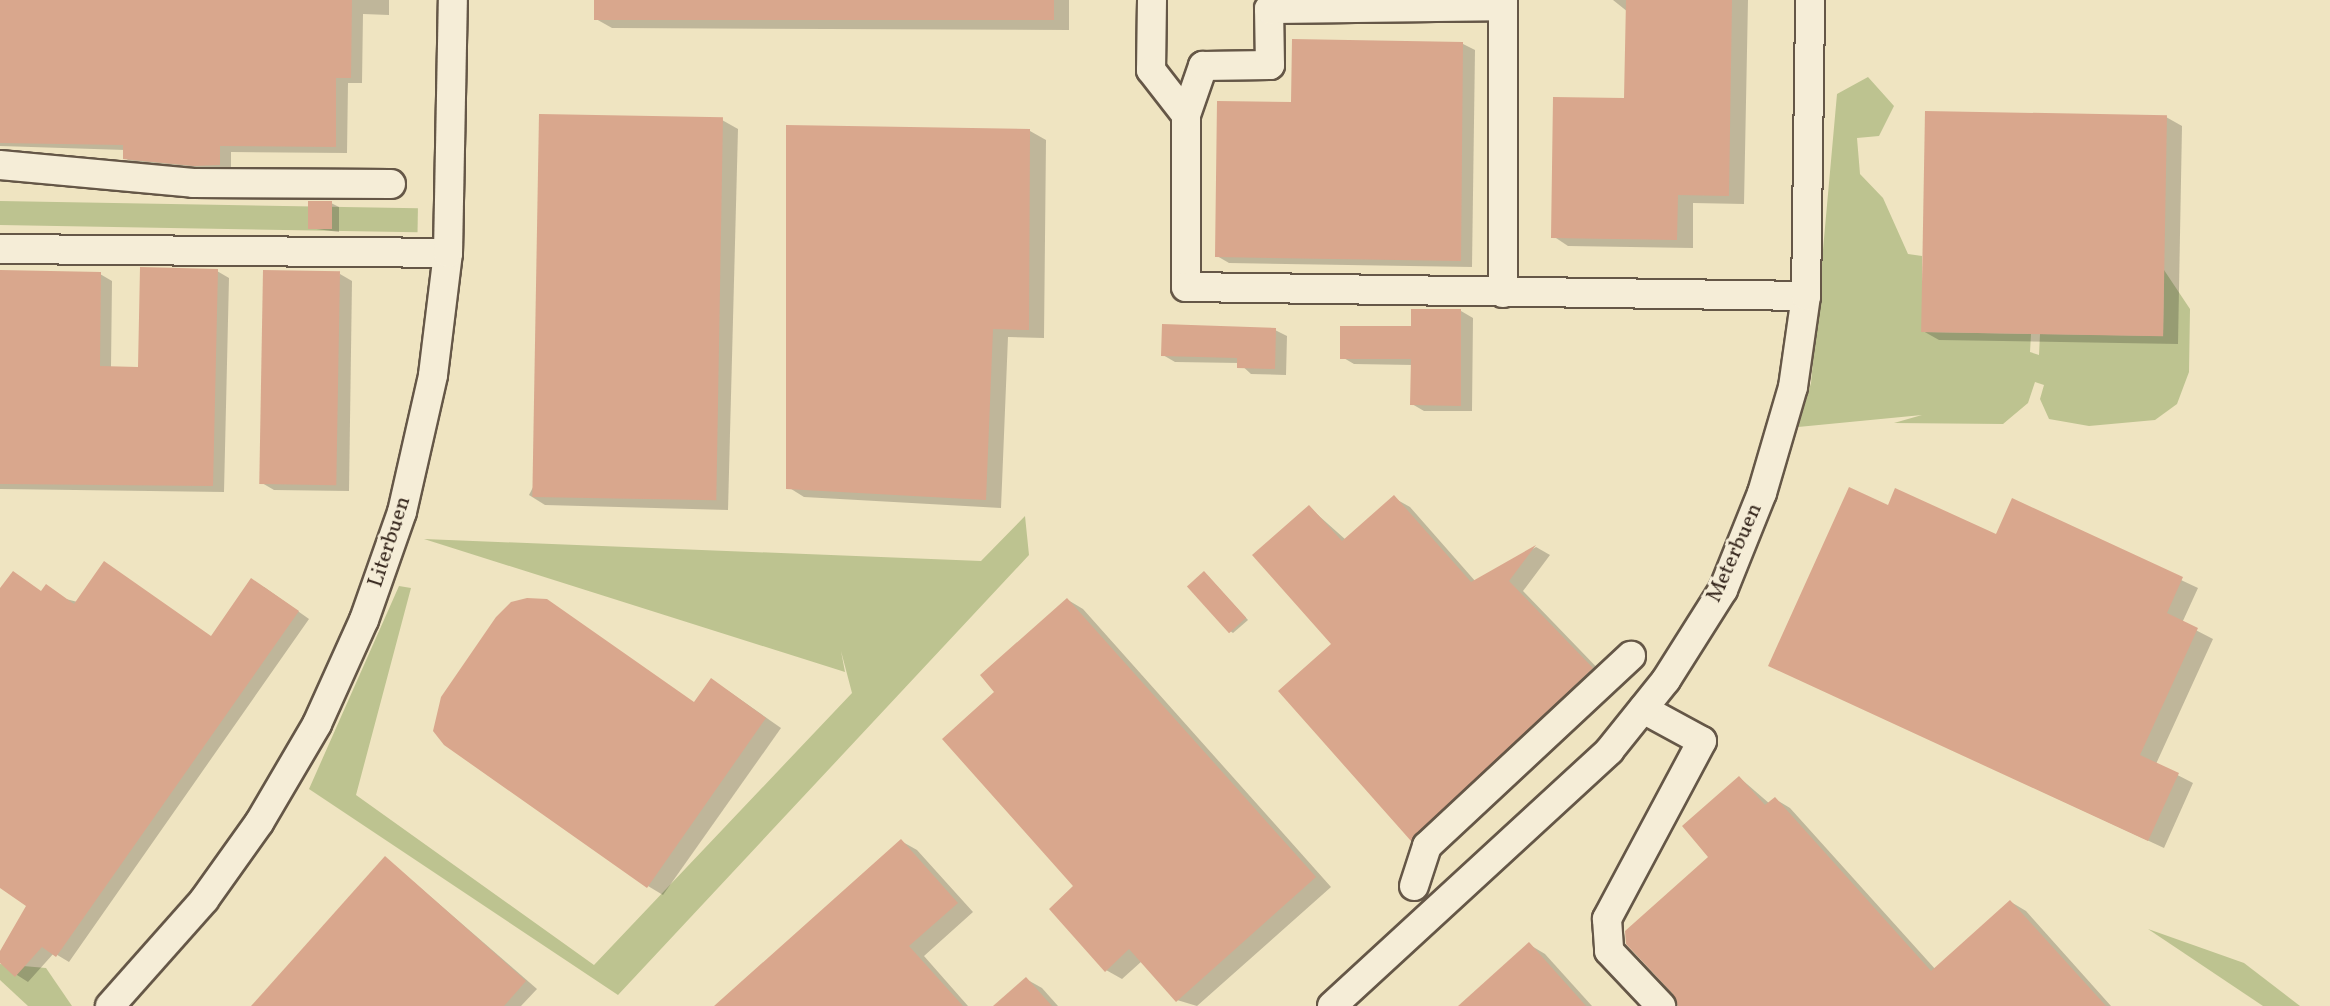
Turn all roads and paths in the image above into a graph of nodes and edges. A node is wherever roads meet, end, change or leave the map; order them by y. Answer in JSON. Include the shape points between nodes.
{"nodes":[{"id":1,"x":453,"y":0,"type":"edge"},
{"id":2,"x":1152,"y":0,"type":"edge"},
{"id":3,"x":1810,"y":0,"type":"edge"},
{"id":4,"x":1503,"y":3,"type":"edge"},
{"id":5,"x":1186,"y":115,"type":"junction"},
{"id":6,"x":0,"y":165,"type":"edge"},
{"id":7,"x":391,"y":184,"type":"dead end"},
{"id":8,"x":0,"y":249,"type":"edge"},
{"id":9,"x":448,"y":253,"type":"junction"},
{"id":10,"x":1503,"y":293,"type":"junction"},
{"id":11,"x":1806,"y":296,"type":"junction"},
{"id":12,"x":1631,"y":656,"type":"dead end"},
{"id":13,"x":1643,"y":709,"type":"junction"},
{"id":14,"x":1414,"y":886,"type":"dead end"},
{"id":15,"x":110,"y":1006,"type":"edge"},
{"id":16,"x":1332,"y":1006,"type":"edge"},
{"id":17,"x":1661,"y":1006,"type":"edge"}],
"edges":[{"from":1,"to":9,"type":"street","name":"Literbuen"},
{"from":2,"to":5,"type":"street","via":[[1151,70]]},
{"from":3,"to":11,"type":"street","name":"Meterbuen"},
{"from":4,"to":5,"type":"street","via":[[1269,9],[1270,65],[1203,66]]},
{"from":4,"to":10,"type":"street"},
{"from":5,"to":10,"type":"street","via":[[1186,287]]},
{"from":6,"to":7,"type":"street","via":[[193,183]]},
{"from":8,"to":9,"type":"street"},
{"from":9,"to":15,"type":"street","name":"Literbuen","via":[[433,375],[402,512],[364,620],[317,724],[259,823],[204,900]]},
{"from":10,"to":11,"type":"street"},
{"from":11,"to":13,"type":"street","name":"Meterbuen","via":[[1793,387],[1762,493],[1723,590]]},
{"from":12,"to":14,"type":"street","via":[[1427,846]]},
{"from":13,"to":16,"type":"street","name":"Meterbuen","via":[[1535,824]]},
{"from":13,"to":17,"type":"street","via":[[1702,741],[1607,919],[1609,951]]}]}
